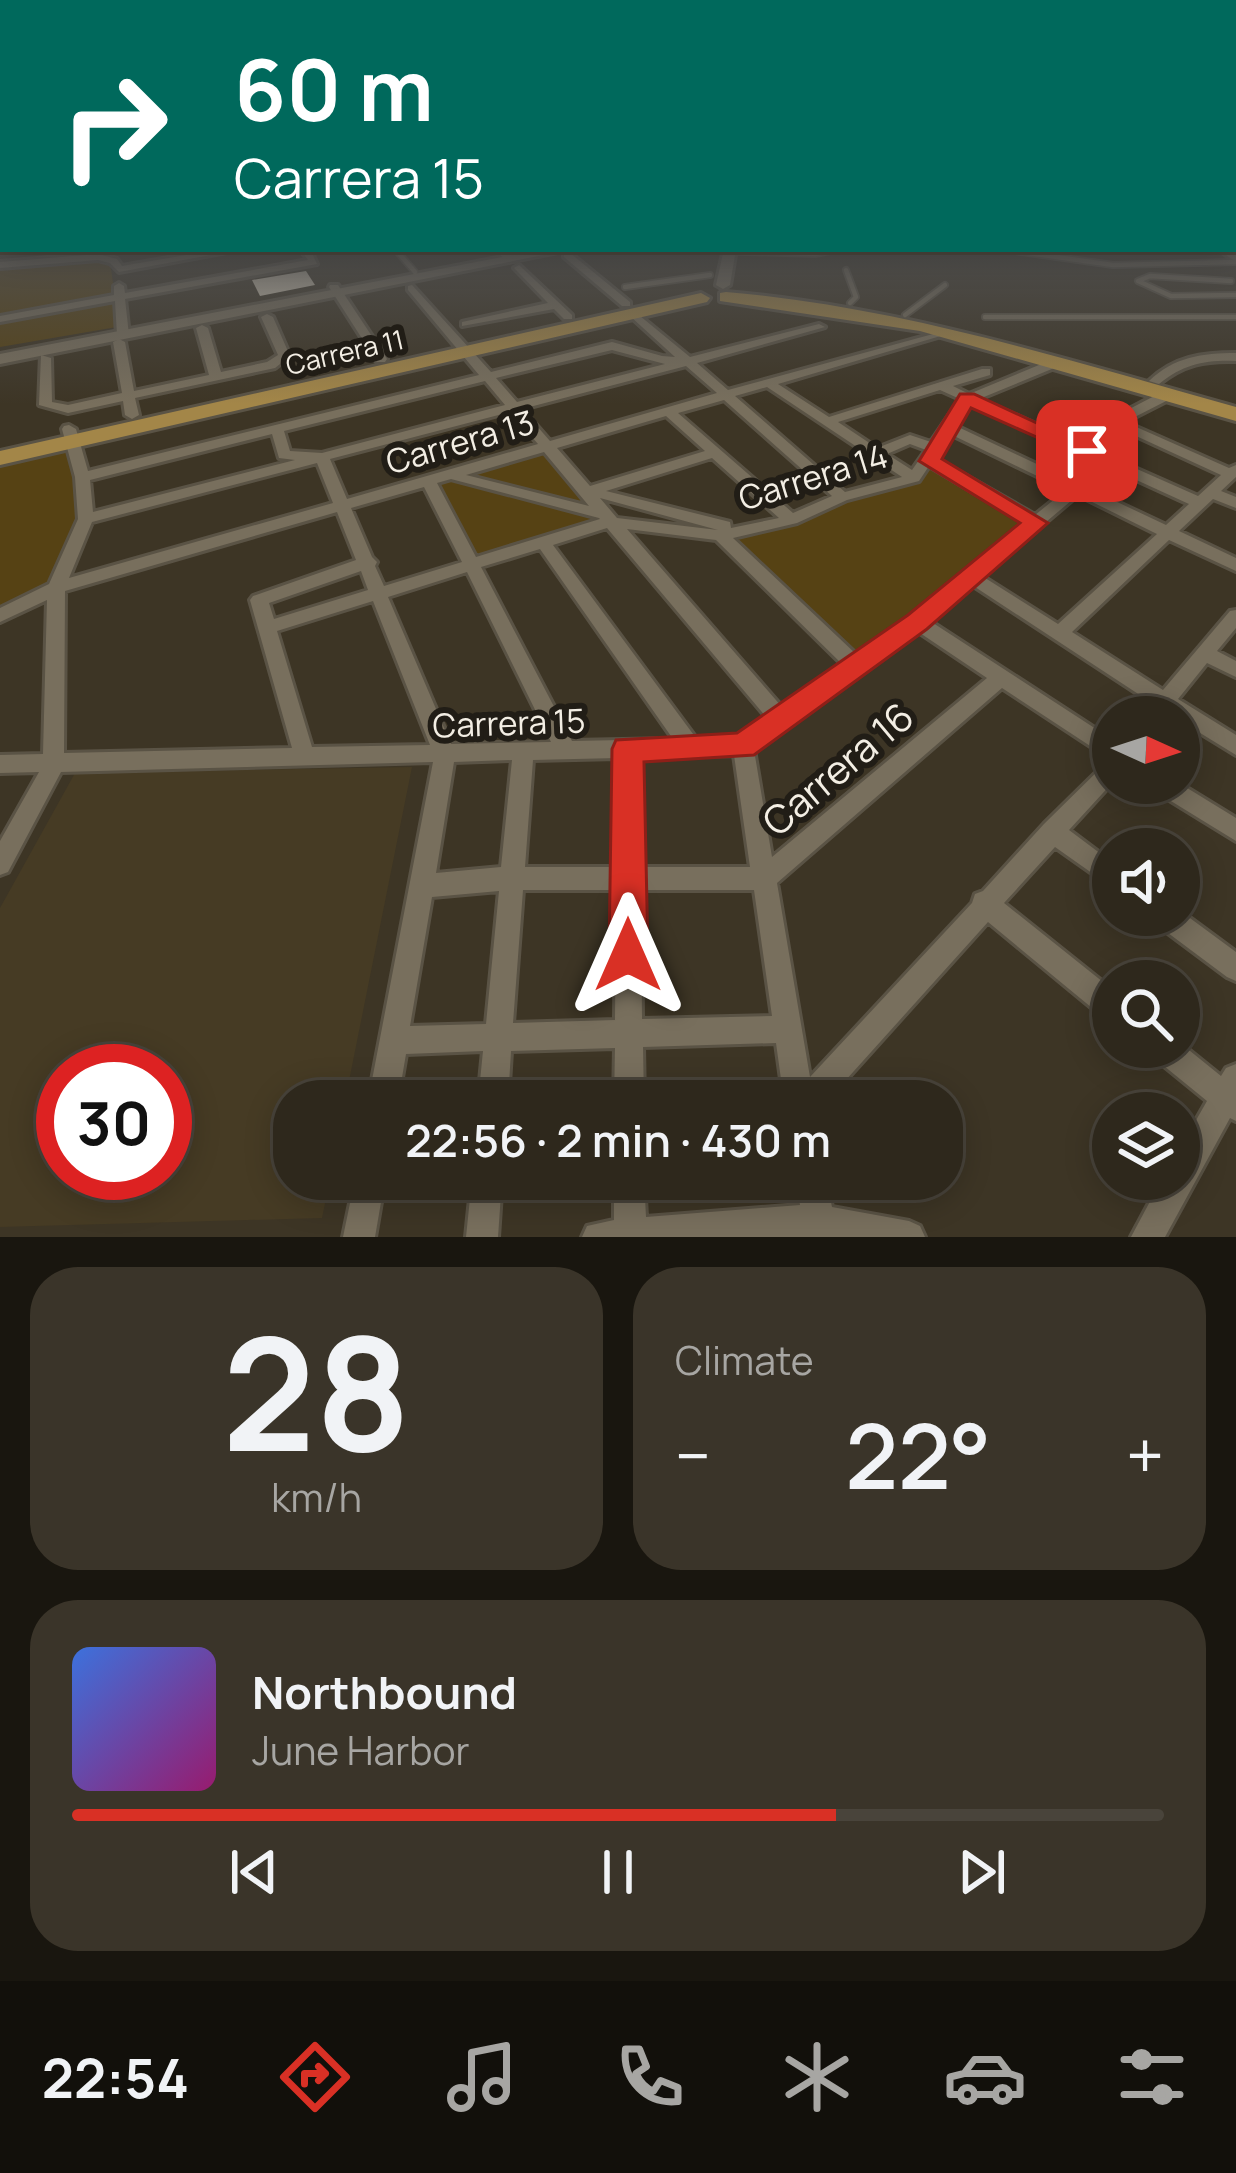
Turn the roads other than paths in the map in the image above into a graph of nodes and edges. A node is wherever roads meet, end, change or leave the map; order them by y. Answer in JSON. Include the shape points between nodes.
{"nodes":[{"id":1,"x":119,"y":289,"type":"edge"},
{"id":2,"x":169,"y":289,"type":"edge"},
{"id":3,"x":348,"y":289,"type":"edge"},
{"id":4,"x":352,"y":289,"type":"edge"},
{"id":5,"x":420,"y":289,"type":"edge"},
{"id":6,"x":539,"y":289,"type":"edge"},
{"id":7,"x":612,"y":289,"type":"edge"},
{"id":8,"x":709,"y":289,"type":"edge"},
{"id":9,"x":717,"y":289,"type":"edge"},
{"id":10,"x":720,"y":289,"type":"edge"},
{"id":11,"x":853,"y":289,"type":"edge"},
{"id":12,"x":940,"y":289,"type":"edge"},
{"id":13,"x":1145,"y":289,"type":"edge"},
{"id":14,"x":336,"y":291,"type":"junction"},
{"id":15,"x":1236,"y":295,"type":"edge"},
{"id":16,"x":119,"y":298,"type":"junction"},
{"id":17,"x":628,"y":302,"type":"junction"},
{"id":18,"x":850,"y":303,"type":"junction"},
{"id":19,"x":562,"y":311,"type":"junction"},
{"id":20,"x":904,"y":315,"type":"junction"},
{"id":21,"x":267,"y":316,"type":"dead end"},
{"id":22,"x":985,"y":317,"type":"dead end"},
{"id":23,"x":1236,"y":317,"type":"edge"},
{"id":24,"x":0,"y":319,"type":"edge"},
{"id":25,"x":819,"y":327,"type":"dead end"},
{"id":26,"x":202,"y":328,"type":"dead end"},
{"id":27,"x":940,"y":333,"type":"junction"},
{"id":28,"x":121,"y":335,"type":"junction"},
{"id":29,"x":464,"y":340,"type":"junction"},
{"id":30,"x":0,"y":355,"type":"edge"},
{"id":31,"x":1236,"y":357,"type":"edge"},
{"id":32,"x":45,"y":358,"type":"dead end"},
{"id":33,"x":381,"y":359,"type":"junction"},
{"id":34,"x":685,"y":362,"type":"junction"},
{"id":35,"x":1055,"y":363,"type":"junction"},
{"id":36,"x":986,"y":372,"type":"dead end"},
{"id":37,"x":216,"y":377,"type":"junction"},
{"id":38,"x":491,"y":380,"type":"junction"},
{"id":39,"x":769,"y":383,"type":"junction"},
{"id":40,"x":941,"y":386,"type":"junction"},
{"id":41,"x":1161,"y":388,"type":"junction"},
{"id":42,"x":720,"y":394,"type":"junction"},
{"id":43,"x":173,"y":395,"type":"junction"},
{"id":44,"x":967,"y":398,"type":"junction"},
{"id":45,"x":1236,"y":402,"type":"edge"},
{"id":46,"x":131,"y":405,"type":"junction"},
{"id":47,"x":1080,"y":407,"type":"dead end"},
{"id":48,"x":515,"y":409,"type":"junction"},
{"id":49,"x":669,"y":412,"type":"junction"},
{"id":50,"x":1236,"y":413,"type":"edge"},
{"id":51,"x":829,"y":421,"type":"junction"},
{"id":52,"x":322,"y":422,"type":"junction"},
{"id":53,"x":1115,"y":422,"type":"junction"},
{"id":54,"x":949,"y":428,"type":"junction"},
{"id":55,"x":278,"y":432,"type":"junction"},
{"id":56,"x":69,"y":436,"type":"junction"},
{"id":57,"x":0,"y":444,"type":"edge"},
{"id":58,"x":548,"y":448,"type":"junction"},
{"id":59,"x":714,"y":453,"type":"junction"},
{"id":60,"x":876,"y":453,"type":"junction"},
{"id":61,"x":319,"y":455,"type":"junction"},
{"id":62,"x":933,"y":455,"type":"junction"},
{"id":63,"x":0,"y":458,"type":"edge"},
{"id":64,"x":1233,"y":472,"type":"edge"},
{"id":65,"x":453,"y":476,"type":"junction"},
{"id":66,"x":82,"y":477,"type":"junction"},
{"id":67,"x":914,"y":478,"type":"junction"},
{"id":68,"x":430,"y":483,"type":"junction"},
{"id":69,"x":1076,"y":489,"type":"junction"},
{"id":70,"x":587,"y":492,"type":"junction"},
{"id":71,"x":842,"y":497,"type":"junction"},
{"id":72,"x":1206,"y":498,"type":"junction"},
{"id":73,"x":1236,"y":503,"type":"edge"},
{"id":74,"x":344,"y":507,"type":"junction"},
{"id":75,"x":606,"y":518,"type":"junction"},
{"id":76,"x":86,"y":520,"type":"junction"},
{"id":77,"x":791,"y":520,"type":"junction"},
{"id":78,"x":1036,"y":523,"type":"junction"},
{"id":79,"x":742,"y":530,"type":"junction"},
{"id":80,"x":1168,"y":532,"type":"junction"},
{"id":81,"x":721,"y":535,"type":"junction"},
{"id":82,"x":543,"y":542,"type":"junction"},
{"id":83,"x":369,"y":562,"type":"junction"},
{"id":84,"x":471,"y":563,"type":"junction"},
{"id":85,"x":1236,"y":565,"type":"edge"},
{"id":86,"x":971,"y":578,"type":"junction"},
{"id":87,"x":56,"y":588,"type":"junction"},
{"id":88,"x":380,"y":590,"type":"junction"},
{"id":89,"x":0,"y":616,"type":"edge"},
{"id":90,"x":1235,"y":619,"type":"edge"},
{"id":91,"x":917,"y":622,"type":"junction"},
{"id":92,"x":267,"y":628,"type":"junction"},
{"id":93,"x":1058,"y":634,"type":"junction"},
{"id":94,"x":1204,"y":653,"type":"junction"},
{"id":95,"x":854,"y":664,"type":"junction"},
{"id":96,"x":1236,"y":670,"type":"edge"},
{"id":97,"x":1000,"y":678,"type":"junction"},
{"id":98,"x":1143,"y":696,"type":"edge"},
{"id":99,"x":1169,"y":696,"type":"edge"},
{"id":100,"x":777,"y":716,"type":"junction"},
{"id":101,"x":1200,"y":728,"type":"edge"},
{"id":102,"x":1092,"y":738,"type":"edge"},
{"id":103,"x":743,"y":746,"type":"junction"},
{"id":104,"x":1236,"y":746,"type":"edge"},
{"id":105,"x":690,"y":747,"type":"junction"},
{"id":106,"x":628,"y":749,"type":"junction"},
{"id":107,"x":566,"y":752,"type":"junction"},
{"id":108,"x":523,"y":753,"type":"junction"},
{"id":109,"x":445,"y":754,"type":"junction"},
{"id":110,"x":305,"y":758,"type":"junction"},
{"id":111,"x":0,"y":764,"type":"edge"},
{"id":112,"x":53,"y":767,"type":"junction"},
{"id":113,"x":1092,"y":789,"type":"edge"},
{"id":114,"x":1194,"y":804,"type":"edge"},
{"id":115,"x":1052,"y":831,"type":"junction"},
{"id":116,"x":1236,"y":832,"type":"edge"},
{"id":117,"x":1092,"y":861,"type":"edge"},
{"id":118,"x":0,"y":864,"type":"edge"},
{"id":119,"x":513,"y":878,"type":"junction"},
{"id":120,"x":628,"y":878,"type":"junction"},
{"id":121,"x":764,"y":879,"type":"junction"},
{"id":122,"x":422,"y":886,"type":"junction"},
{"id":123,"x":984,"y":903,"type":"junction"},
{"id":124,"x":1193,"y":936,"type":"edge"},
{"id":125,"x":1236,"y":968,"type":"edge"},
{"id":126,"x":1092,"y":990,"type":"edge"},
{"id":127,"x":788,"y":1029,"type":"junction"},
{"id":128,"x":629,"y":1031,"type":"junction"},
{"id":129,"x":499,"y":1036,"type":"junction"},
{"id":130,"x":394,"y":1040,"type":"junction"},
{"id":131,"x":1194,"y":1068,"type":"edge"},
{"id":132,"x":387,"y":1080,"type":"edge"},
{"id":133,"x":496,"y":1080,"type":"edge"},
{"id":134,"x":629,"y":1080,"type":"edge"},
{"id":135,"x":799,"y":1080,"type":"edge"},
{"id":136,"x":822,"y":1080,"type":"edge"},
{"id":137,"x":1232,"y":1094,"type":"edge"},
{"id":138,"x":366,"y":1200,"type":"edge"},
{"id":139,"x":485,"y":1200,"type":"edge"},
{"id":140,"x":625,"y":1200,"type":"edge"},
{"id":141,"x":819,"y":1228,"type":"edge"},
{"id":142,"x":619,"y":1236,"type":"edge"},
{"id":143,"x":359,"y":1237,"type":"edge"},
{"id":144,"x":482,"y":1237,"type":"edge"},
{"id":145,"x":909,"y":1237,"type":"edge"},
{"id":146,"x":1147,"y":1237,"type":"edge"}],
"edges":[{"from":1,"to":16,"type":"street"},
{"from":2,"to":16,"type":"street"},
{"from":3,"to":14,"type":"main road"},
{"from":4,"to":14,"type":"main road"},
{"from":5,"to":29,"type":"street"},
{"from":6,"to":19,"type":"street"},
{"from":7,"to":17,"type":"street"},
{"from":8,"to":17,"type":"main road","name":"Carrera 11"},
{"from":9,"to":27,"type":"main road"},
{"from":10,"to":18,"type":"main road"},
{"from":11,"to":18,"type":"lane"},
{"from":12,"to":20,"type":"lane"},
{"from":13,"to":15,"type":"lane"},
{"from":14,"to":28,"type":"main road"},
{"from":14,"to":33,"type":"street"},
{"from":16,"to":24,"type":"street"},
{"from":16,"to":28,"type":"street"},
{"from":17,"to":19,"type":"main road","name":"Carrera 11"},
{"from":17,"to":29,"type":"main road","name":"Carrera 11"},
{"from":17,"to":34,"type":"street"},
{"from":18,"to":20,"type":"main road"},
{"from":19,"to":29,"type":"main road","name":"Carrera 11"},
{"from":20,"to":41,"type":"main road"},
{"from":21,"to":37,"type":"street","via":[[284,356]]},
{"from":22,"to":23,"type":"lane"},
{"from":25,"to":34,"type":"street"},
{"from":26,"to":37,"type":"street"},
{"from":27,"to":35,"type":"main road"},
{"from":27,"to":39,"type":"street","name":"Carrera 13"},
{"from":28,"to":30,"type":"main road"},
{"from":28,"to":46,"type":"street"},
{"from":29,"to":33,"type":"main road","name":"Carrera 11"},
{"from":29,"to":38,"type":"street"},
{"from":29,"to":56,"type":"main road","name":"Carrera 11"},
{"from":31,"to":41,"type":"street","via":[[1176,362]]},
{"from":32,"to":46,"type":"street","via":[[52,409]]},
{"from":33,"to":43,"type":"main road","name":"Carrera 11"},
{"from":34,"to":38,"type":"street","via":[[612,346]]},
{"from":34,"to":42,"type":"street"},
{"from":34,"to":48,"type":"street"},
{"from":35,"to":41,"type":"main road"},
{"from":35,"to":44,"type":"street"},
{"from":36,"to":40,"type":"street"},
{"from":37,"to":43,"type":"street"},
{"from":38,"to":48,"type":"street"},
{"from":38,"to":52,"type":"street"},
{"from":39,"to":42,"type":"street","name":"Carrera 13"},
{"from":39,"to":51,"type":"street"},
{"from":40,"to":44,"type":"street"},
{"from":40,"to":51,"type":"street"},
{"from":41,"to":45,"type":"main road"},
{"from":41,"to":50,"type":"main road"},
{"from":41,"to":53,"type":"street"},
{"from":42,"to":49,"type":"street","name":"Carrera 13"},
{"from":42,"to":71,"type":"street"},
{"from":43,"to":46,"type":"main road","name":"Carrera 11"},
{"from":44,"to":54,"type":"street","name":"Carrera 14"},
{"from":44,"to":72,"type":"street"},
{"from":46,"to":56,"type":"main road","name":"Carrera 11"},
{"from":47,"to":53,"type":"street"},
{"from":48,"to":58,"type":"street"},
{"from":48,"to":61,"type":"street"},
{"from":49,"to":58,"type":"street","name":"Carrera 13"},
{"from":49,"to":59,"type":"street"},
{"from":51,"to":60,"type":"street"},
{"from":52,"to":55,"type":"street"},
{"from":52,"to":61,"type":"street","via":[[330,440]]},
{"from":53,"to":64,"type":"street"},
{"from":54,"to":62,"type":"street","name":"Carrera 14"},
{"from":54,"to":69,"type":"street"},
{"from":55,"to":61,"type":"street","via":[[284,455]]},
{"from":55,"to":66,"type":"street"},
{"from":56,"to":57,"type":"main road","name":"Carrera 11"},
{"from":56,"to":63,"type":"main road","name":"Carrera 11"},
{"from":56,"to":66,"type":"street"},
{"from":58,"to":65,"type":"street","name":"Carrera 13"},
{"from":58,"to":70,"type":"street"},
{"from":59,"to":70,"type":"street"},
{"from":59,"to":77,"type":"street"},
{"from":60,"to":62,"type":"street","via":[[910,439]]},
{"from":60,"to":67,"type":"street"},
{"from":61,"to":74,"type":"street"},
{"from":61,"to":76,"type":"street"},
{"from":62,"to":67,"type":"street","name":"Carrera 14"},
{"from":62,"to":78,"type":"street"},
{"from":64,"to":72,"type":"street"},
{"from":65,"to":68,"type":"street","name":"Carrera 13"},
{"from":65,"to":75,"type":"street"},
{"from":66,"to":76,"type":"street"},
{"from":67,"to":71,"type":"street","name":"Carrera 14"},
{"from":68,"to":74,"type":"street","name":"Carrera 13"},
{"from":68,"to":84,"type":"street"},
{"from":69,"to":78,"type":"street"},
{"from":69,"to":80,"type":"street"},
{"from":70,"to":75,"type":"street"},
{"from":70,"to":79,"type":"street"},
{"from":71,"to":77,"type":"street","name":"Carrera 14"},
{"from":72,"to":73,"type":"street"},
{"from":72,"to":80,"type":"street"},
{"from":74,"to":83,"type":"street"},
{"from":74,"to":87,"type":"street","name":"Carrera 13"},
{"from":75,"to":81,"type":"street","name":"Carrera 14"},
{"from":75,"to":82,"type":"street","name":"Carrera 14"},
{"from":75,"to":100,"type":"street"},
{"from":76,"to":87,"type":"street"},
{"from":77,"to":79,"type":"street","name":"Carrera 14"},
{"from":78,"to":86,"type":"street"},
{"from":79,"to":81,"type":"street","name":"Carrera 14"},
{"from":80,"to":85,"type":"street"},
{"from":80,"to":93,"type":"street"},
{"from":81,"to":95,"type":"street"},
{"from":82,"to":84,"type":"street","name":"Carrera 14"},
{"from":82,"to":105,"type":"street"},
{"from":83,"to":88,"type":"street"},
{"from":83,"to":92,"type":"street","via":[[259,600]]},
{"from":84,"to":88,"type":"street","name":"Carrera 14"},
{"from":84,"to":107,"type":"street"},
{"from":86,"to":91,"type":"street"},
{"from":86,"to":93,"type":"street"},
{"from":87,"to":89,"type":"street","name":"Carrera 13"},
{"from":87,"to":112,"type":"street"},
{"from":88,"to":92,"type":"street","name":"Carrera 14"},
{"from":88,"to":109,"type":"street"},
{"from":90,"to":94,"type":"street"},
{"from":91,"to":95,"type":"street"},
{"from":91,"to":97,"type":"street"},
{"from":92,"to":110,"type":"street"},
{"from":93,"to":98,"type":"street"},
{"from":94,"to":96,"type":"street"},
{"from":94,"to":99,"type":"street"},
{"from":95,"to":100,"type":"street"},
{"from":97,"to":102,"type":"street"},
{"from":97,"to":121,"type":"street","name":"Carrera 16"},
{"from":100,"to":103,"type":"street"},
{"from":101,"to":104,"type":"street"},
{"from":103,"to":105,"type":"street","name":"Carrera 15"},
{"from":103,"to":121,"type":"street"},
{"from":105,"to":106,"type":"street","name":"Carrera 15"},
{"from":106,"to":107,"type":"street","name":"Carrera 15"},
{"from":106,"to":120,"type":"street"},
{"from":107,"to":108,"type":"street","name":"Carrera 15"},
{"from":108,"to":109,"type":"street","name":"Carrera 15"},
{"from":108,"to":119,"type":"street"},
{"from":109,"to":110,"type":"street","name":"Carrera 15"},
{"from":109,"to":122,"type":"street"},
{"from":110,"to":112,"type":"street","name":"Carrera 15"},
{"from":111,"to":112,"type":"street","name":"Carrera 15"},
{"from":112,"to":118,"type":"street"},
{"from":113,"to":115,"type":"street"},
{"from":114,"to":116,"type":"street"},
{"from":115,"to":117,"type":"street"},
{"from":115,"to":123,"type":"street"},
{"from":119,"to":120,"type":"street","name":"Carrera 16"},
{"from":119,"to":122,"type":"street","name":"Carrera 16"},
{"from":119,"to":129,"type":"street"},
{"from":120,"to":121,"type":"street","name":"Carrera 16"},
{"from":120,"to":128,"type":"street"},
{"from":121,"to":127,"type":"street"},
{"from":122,"to":130,"type":"street"},
{"from":123,"to":126,"type":"street"},
{"from":123,"to":136,"type":"street"},
{"from":124,"to":125,"type":"street"},
{"from":127,"to":128,"type":"street"},
{"from":127,"to":135,"type":"street"},
{"from":128,"to":129,"type":"street"},
{"from":128,"to":134,"type":"street"},
{"from":129,"to":130,"type":"street"},
{"from":129,"to":133,"type":"street"},
{"from":130,"to":132,"type":"street"},
{"from":131,"to":137,"type":"street"},
{"from":137,"to":146,"type":"street"},
{"from":138,"to":143,"type":"street"},
{"from":139,"to":144,"type":"street"},
{"from":140,"to":142,"type":"street"},
{"from":141,"to":142,"type":"street"},
{"from":141,"to":145,"type":"street"}]}
